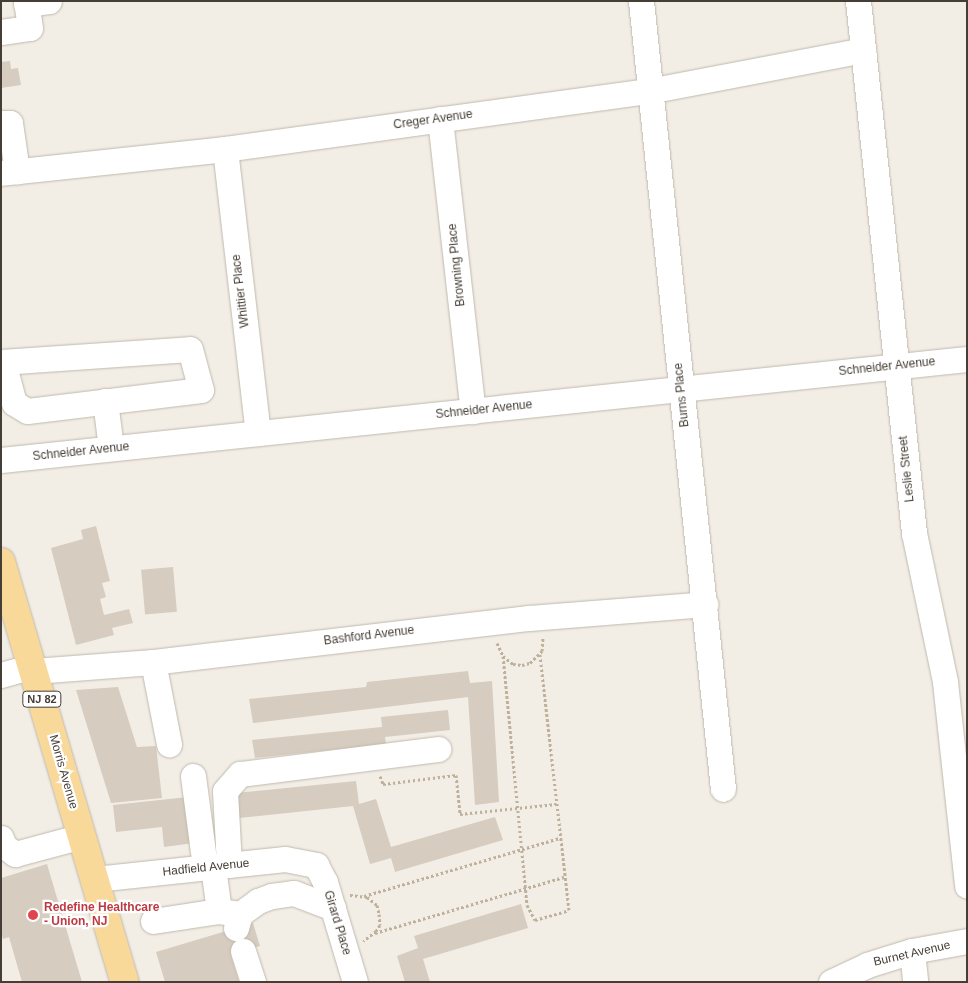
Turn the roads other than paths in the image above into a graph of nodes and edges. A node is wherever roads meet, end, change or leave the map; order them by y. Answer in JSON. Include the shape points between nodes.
{"nodes":[{"id":1,"x":641,"y":1,"type":"edge"},
{"id":2,"x":858,"y":1,"type":"edge"},
{"id":3,"x":34,"y":2,"type":"edge"},
{"id":4,"x":1,"y":32,"type":"edge"},
{"id":5,"x":863,"y":50,"type":"junction"},
{"id":6,"x":649,"y":91,"type":"junction"},
{"id":7,"x":440,"y":119,"type":"junction"},
{"id":8,"x":1,"y":122,"type":"edge"},
{"id":9,"x":225,"y":149,"type":"junction"},
{"id":10,"x":9,"y":172,"type":"edge"},
{"id":11,"x":967,"y":359,"type":"edge"},
{"id":12,"x":2,"y":362,"type":"edge"},
{"id":13,"x":896,"y":366,"type":"junction"},
{"id":14,"x":681,"y":390,"type":"junction"},
{"id":15,"x":105,"y":402,"type":"junction"},
{"id":16,"x":473,"y":411,"type":"junction"},
{"id":17,"x":258,"y":433,"type":"junction"},
{"id":18,"x":111,"y":448,"type":"junction"},
{"id":19,"x":1,"y":460,"type":"edge"},
{"id":20,"x":1,"y":562,"type":"edge"},
{"id":21,"x":705,"y":604,"type":"junction"},
{"id":22,"x":153,"y":662,"type":"junction"},
{"id":23,"x":33,"y":669,"type":"junction"},
{"id":24,"x":1,"y":675,"type":"edge"},
{"id":25,"x":169,"y":744,"type":"dead end"},
{"id":26,"x":438,"y":749,"type":"dead end"},
{"id":27,"x":193,"y":776,"type":"dead end"},
{"id":28,"x":723,"y":789,"type":"dead end"},
{"id":29,"x":82,"y":836,"type":"junction"},
{"id":30,"x":1,"y":838,"type":"edge"},
{"id":31,"x":316,"y":865,"type":"joint"},
{"id":32,"x":216,"y":866,"type":"junction"},
{"id":33,"x":95,"y":879,"type":"junction"},
{"id":34,"x":967,"y":886,"type":"edge"},
{"id":35,"x":332,"y":904,"type":"junction"},
{"id":36,"x":152,"y":921,"type":"dead end"},
{"id":37,"x":235,"y":926,"type":"junction"},
{"id":38,"x":967,"y":941,"type":"edge"},
{"id":39,"x":912,"y":951,"type":"junction"},
{"id":40,"x":125,"y":982,"type":"edge"},
{"id":41,"x":253,"y":982,"type":"edge"},
{"id":42,"x":355,"y":982,"type":"edge"},
{"id":43,"x":831,"y":982,"type":"edge"},
{"id":44,"x":915,"y":982,"type":"edge"}],
"edges":[{"from":1,"to":6,"type":"street","name":"Burns Place"},
{"from":2,"to":5,"type":"street","name":"Leslie Street"},
{"from":3,"to":4,"type":"street","via":[[30,28]]},
{"from":5,"to":6,"type":"street","name":"Creger Avenue"},
{"from":5,"to":13,"type":"street","name":"Leslie Street"},
{"from":6,"to":7,"type":"street","name":"Creger Avenue"},
{"from":6,"to":14,"type":"street","name":"Burns Place"},
{"from":7,"to":9,"type":"street","name":"Creger Avenue"},
{"from":7,"to":16,"type":"street","name":"Browning Place"},
{"from":8,"to":10,"type":"street","via":[[10,123]]},
{"from":9,"to":10,"type":"street","name":"Creger Avenue"},
{"from":9,"to":17,"type":"street","name":"Whittier Place"},
{"from":11,"to":13,"type":"street","name":"Schneider Avenue"},
{"from":12,"to":15,"type":"street","via":[[14,403],[27,411]]},
{"from":12,"to":15,"type":"street","via":[[190,349],[201,390]]},
{"from":13,"to":14,"type":"street","name":"Schneider Avenue"},
{"from":13,"to":34,"type":"street","name":"Leslie Street","via":[[914,533],[946,682]]},
{"from":14,"to":16,"type":"street","name":"Schneider Avenue"},
{"from":14,"to":21,"type":"street","name":"Burns Place"},
{"from":15,"to":18,"type":"street"},
{"from":16,"to":17,"type":"street","name":"Schneider Avenue"},
{"from":17,"to":18,"type":"street","name":"Schneider Avenue"},
{"from":18,"to":19,"type":"street","name":"Schneider Avenue"},
{"from":20,"to":23,"type":"main road","name":"Morris Avenue","number":"NJ 82"},
{"from":21,"to":22,"type":"street","name":"Bashford Avenue","via":[[540,617]]},
{"from":21,"to":28,"type":"street","name":"Burns Place"},
{"from":22,"to":23,"type":"street","name":"Bashford Avenue"},
{"from":22,"to":25,"type":"street"},
{"from":23,"to":24,"type":"street","name":"Bashford Avenue"},
{"from":23,"to":29,"type":"main road","name":"Morris Avenue","number":"NJ 82"},
{"from":26,"to":32,"type":"street","via":[[240,774],[225,791]]},
{"from":27,"to":32,"type":"street"},
{"from":29,"to":30,"type":"street","via":[[15,854],[4,846]]},
{"from":29,"to":33,"type":"main road","name":"Morris Avenue","number":"NJ 82"},
{"from":31,"to":32,"type":"street","name":"Hadfield Avenue","via":[[285,859]]},
{"from":31,"to":35,"type":"street","name":"Girard Place"},
{"from":32,"to":33,"type":"street","name":"Hadfield Avenue"},
{"from":32,"to":37,"type":"street"},
{"from":33,"to":40,"type":"main road","name":"Morris Avenue","number":"NJ 82"},
{"from":35,"to":37,"type":"street","via":[[294,893],[258,901]]},
{"from":35,"to":42,"type":"street","name":"Girard Place"},
{"from":36,"to":37,"type":"street"},
{"from":37,"to":41,"type":"street"},
{"from":38,"to":39,"type":"street","name":"Burnet Avenue"},
{"from":39,"to":43,"type":"street","name":"Burnet Avenue","via":[[867,965]]},
{"from":39,"to":44,"type":"street"}]}
